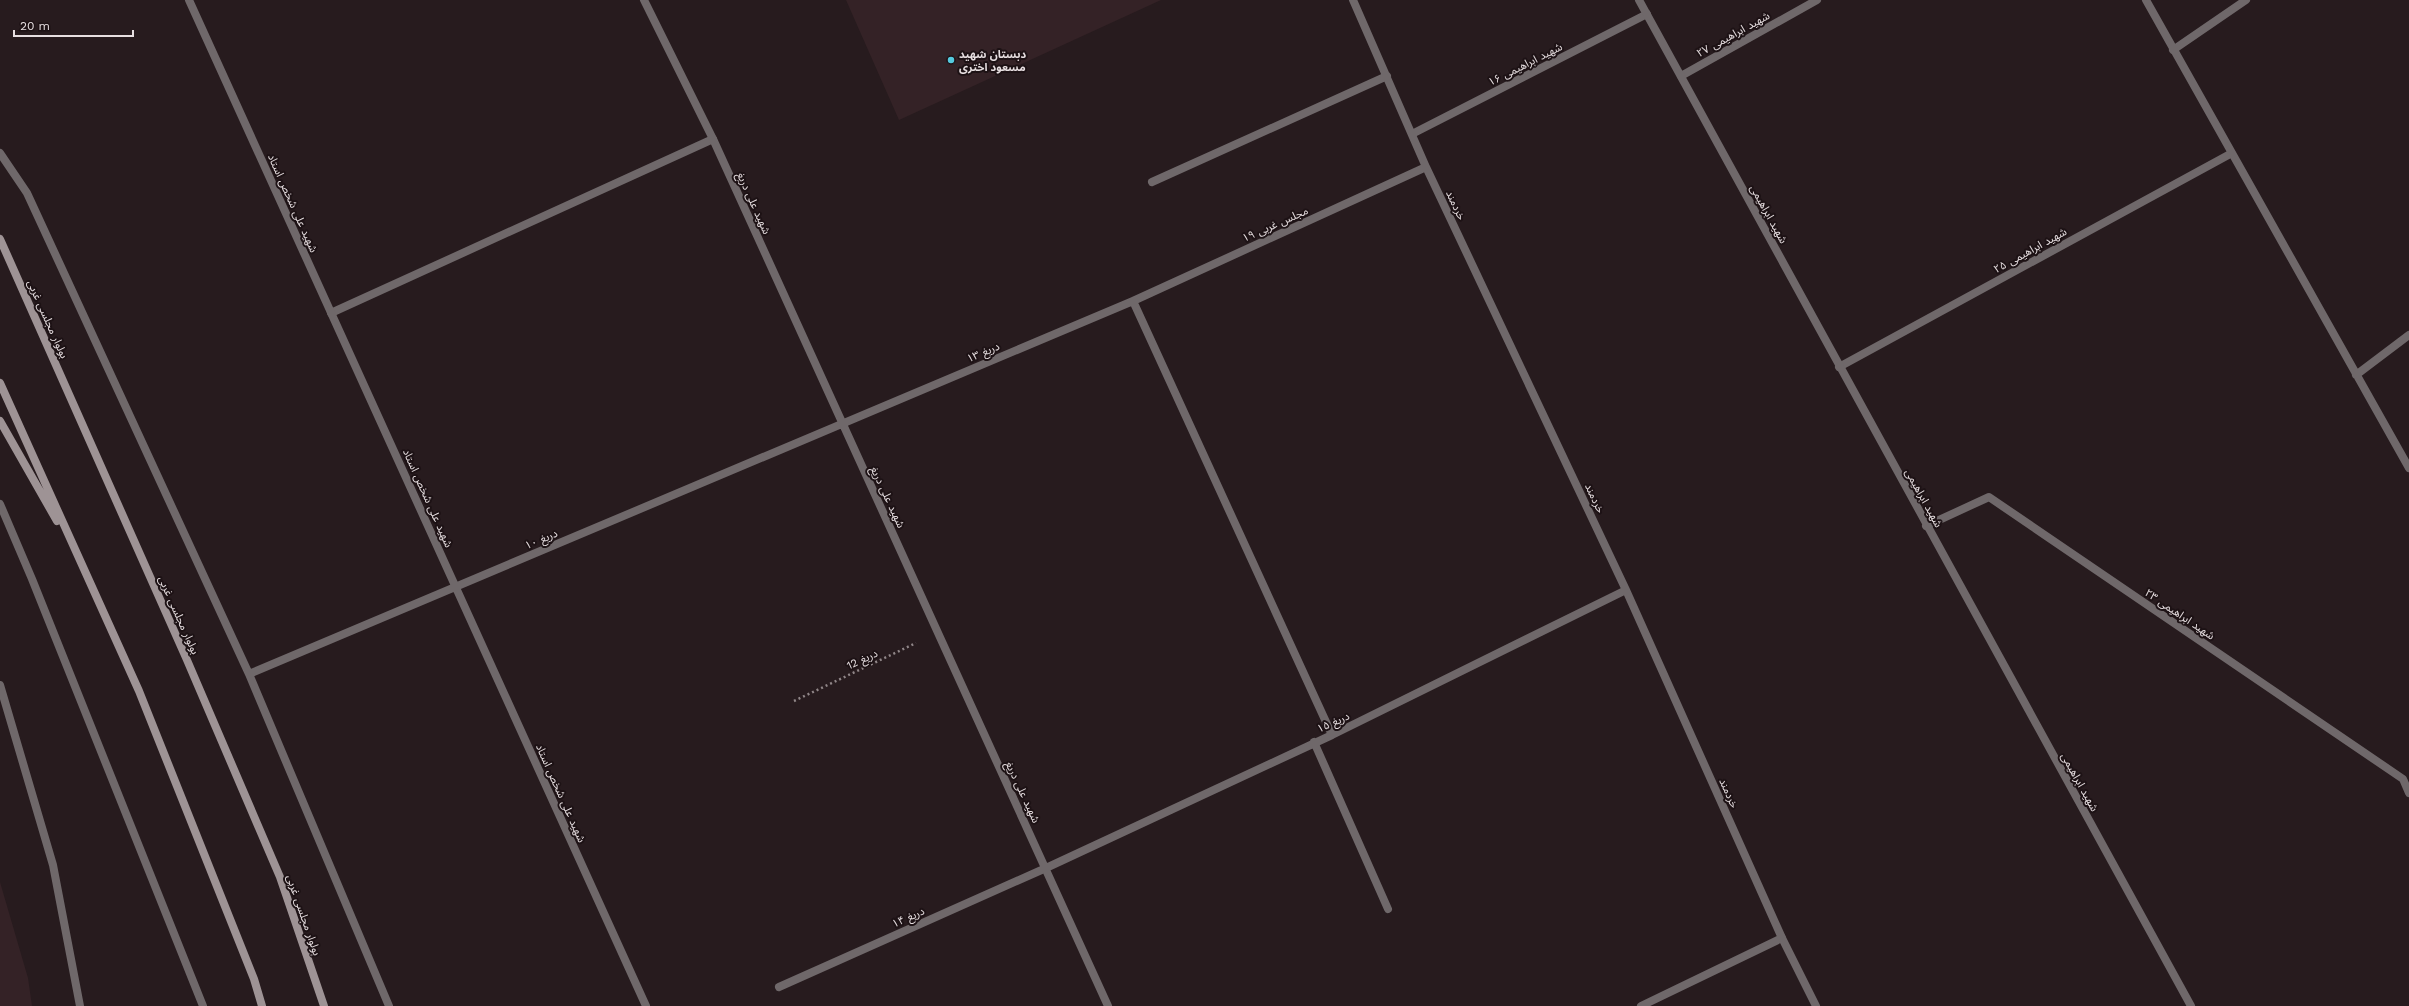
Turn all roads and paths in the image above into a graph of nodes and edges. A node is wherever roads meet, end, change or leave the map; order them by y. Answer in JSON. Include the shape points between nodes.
{"nodes":[{"id":1,"x":189,"y":0,"type":"edge"},
{"id":2,"x":644,"y":0,"type":"edge"},
{"id":3,"x":1353,"y":0,"type":"edge"},
{"id":4,"x":1639,"y":0,"type":"edge"},
{"id":5,"x":1817,"y":0,"type":"edge"},
{"id":6,"x":2146,"y":0,"type":"edge"},
{"id":7,"x":2246,"y":0,"type":"edge"},
{"id":8,"x":1647,"y":14,"type":"junction"},
{"id":9,"x":2173,"y":50,"type":"junction"},
{"id":10,"x":1387,"y":76,"type":"junction"},
{"id":11,"x":1681,"y":76,"type":"junction"},
{"id":12,"x":1412,"y":134,"type":"junction"},
{"id":13,"x":713,"y":139,"type":"junction"},
{"id":14,"x":0,"y":153,"type":"edge"},
{"id":15,"x":2232,"y":154,"type":"junction"},
{"id":16,"x":1426,"y":167,"type":"junction"},
{"id":17,"x":1152,"y":182,"type":"dead end"},
{"id":18,"x":0,"y":239,"type":"edge"},
{"id":19,"x":1133,"y":301,"type":"junction"},
{"id":20,"x":331,"y":312,"type":"junction"},
{"id":21,"x":2409,"y":335,"type":"edge"},
{"id":22,"x":1839,"y":367,"type":"junction"},
{"id":23,"x":2356,"y":375,"type":"junction"},
{"id":24,"x":0,"y":383,"type":"edge"},
{"id":25,"x":0,"y":421,"type":"edge"},
{"id":26,"x":842,"y":424,"type":"junction"},
{"id":27,"x":2409,"y":468,"type":"edge"},
{"id":28,"x":0,"y":504,"type":"edge"},
{"id":29,"x":1926,"y":526,"type":"junction"},
{"id":30,"x":81,"y":562,"type":"junction"},
{"id":31,"x":456,"y":587,"type":"junction"},
{"id":32,"x":1626,"y":590,"type":"junction"},
{"id":33,"x":938,"y":633,"type":"junction"},
{"id":34,"x":249,"y":674,"type":"junction"},
{"id":35,"x":0,"y":685,"type":"edge"},
{"id":36,"x":794,"y":700,"type":"dead end"},
{"id":37,"x":1332,"y":735,"type":"junction"},
{"id":38,"x":1314,"y":742,"type":"junction"},
{"id":39,"x":2409,"y":793,"type":"edge"},
{"id":40,"x":1046,"y":868,"type":"junction"},
{"id":41,"x":1388,"y":909,"type":"dead end"},
{"id":42,"x":1782,"y":938,"type":"junction"},
{"id":43,"x":779,"y":987,"type":"dead end"},
{"id":44,"x":80,"y":1006,"type":"edge"},
{"id":45,"x":203,"y":1006,"type":"edge"},
{"id":46,"x":262,"y":1006,"type":"edge"},
{"id":47,"x":324,"y":1006,"type":"edge"},
{"id":48,"x":389,"y":1006,"type":"edge"},
{"id":49,"x":646,"y":1006,"type":"edge"},
{"id":50,"x":1108,"y":1006,"type":"edge"},
{"id":51,"x":1641,"y":1006,"type":"edge"},
{"id":52,"x":1816,"y":1006,"type":"edge"},
{"id":53,"x":2191,"y":1006,"type":"edge"}],
"edges":[{"from":1,"to":20,"type":"street","name":"شهید علی شخص استاد"},
{"from":2,"to":13,"type":"street","name":"شهید علی دریغ"},
{"from":3,"to":10,"type":"street","name":"خردمند"},
{"from":4,"to":8,"type":"street","name":"شهید ابراهیمی"},
{"from":5,"to":11,"type":"street","name":"شهید ابراهیمی ۲۷"},
{"from":6,"to":9,"type":"street"},
{"from":7,"to":9,"type":"street"},
{"from":8,"to":11,"type":"street","name":"شهید ابراهیمی"},
{"from":8,"to":12,"type":"street","name":"شهید ابراهیمی ۱۶"},
{"from":9,"to":15,"type":"street"},
{"from":10,"to":12,"type":"street","name":"خردمند"},
{"from":10,"to":17,"type":"street"},
{"from":11,"to":22,"type":"street","name":"شهید ابراهیمی"},
{"from":12,"to":16,"type":"street","name":"خردمند"},
{"from":13,"to":20,"type":"street"},
{"from":13,"to":26,"type":"street","name":"شهید علی دریغ"},
{"from":14,"to":34,"type":"street","via":[[27,193]]},
{"from":15,"to":22,"type":"street","name":"شهید ابراهیمی ۲۵"},
{"from":15,"to":23,"type":"street"},
{"from":16,"to":19,"type":"street","name":"مجلس غربی ۱۹"},
{"from":16,"to":32,"type":"street","name":"خردمند"},
{"from":18,"to":47,"type":"main road","name":"بولوار مجلسی غربی","via":[[184,653],[280,877]]},
{"from":19,"to":26,"type":"street","name":"دریغ ۱۳"},
{"from":19,"to":37,"type":"street"},
{"from":20,"to":31,"type":"street","name":"شهید علی شخص استاد"},
{"from":21,"to":23,"type":"street"},
{"from":22,"to":29,"type":"street","name":"شهید ابراهیمی"},
{"from":23,"to":27,"type":"street"},
{"from":24,"to":30,"type":"main road"},
{"from":25,"to":30,"type":"main road"},
{"from":26,"to":31,"type":"street","name":"دریغ ۱۰"},
{"from":26,"to":33,"type":"street","name":"شهید علی دریغ"},
{"from":28,"to":45,"type":"street"},
{"from":29,"to":39,"type":"street","name":"شهید ابراهیمی ۲۳","via":[[1989,497],[2403,780]]},
{"from":29,"to":53,"type":"street","name":"شهید ابراهیمی"},
{"from":30,"to":46,"type":"main road","via":[[139,691],[254,978]]},
{"from":31,"to":34,"type":"street","name":"دریغ ۱۰"},
{"from":31,"to":49,"type":"street","name":"شهید علی شخص استاد"},
{"from":32,"to":37,"type":"street","name":"دریغ ۱۵"},
{"from":32,"to":42,"type":"street","name":"خردمند"},
{"from":33,"to":36,"type":"path","name":"دریغ 12"},
{"from":33,"to":40,"type":"street","name":"شهید علی دریغ"},
{"from":34,"to":48,"type":"street"},
{"from":35,"to":44,"type":"street","via":[[53,865]]},
{"from":37,"to":38,"type":"street","name":"دریغ ۱۵"},
{"from":38,"to":40,"type":"street","name":"دریغ ۱۵"},
{"from":38,"to":41,"type":"street"},
{"from":40,"to":43,"type":"street","name":"دریغ ۱۴"},
{"from":40,"to":50,"type":"street","name":"شهید علی دریغ"},
{"from":42,"to":51,"type":"street"},
{"from":42,"to":52,"type":"street","name":"خردمند"}]}
